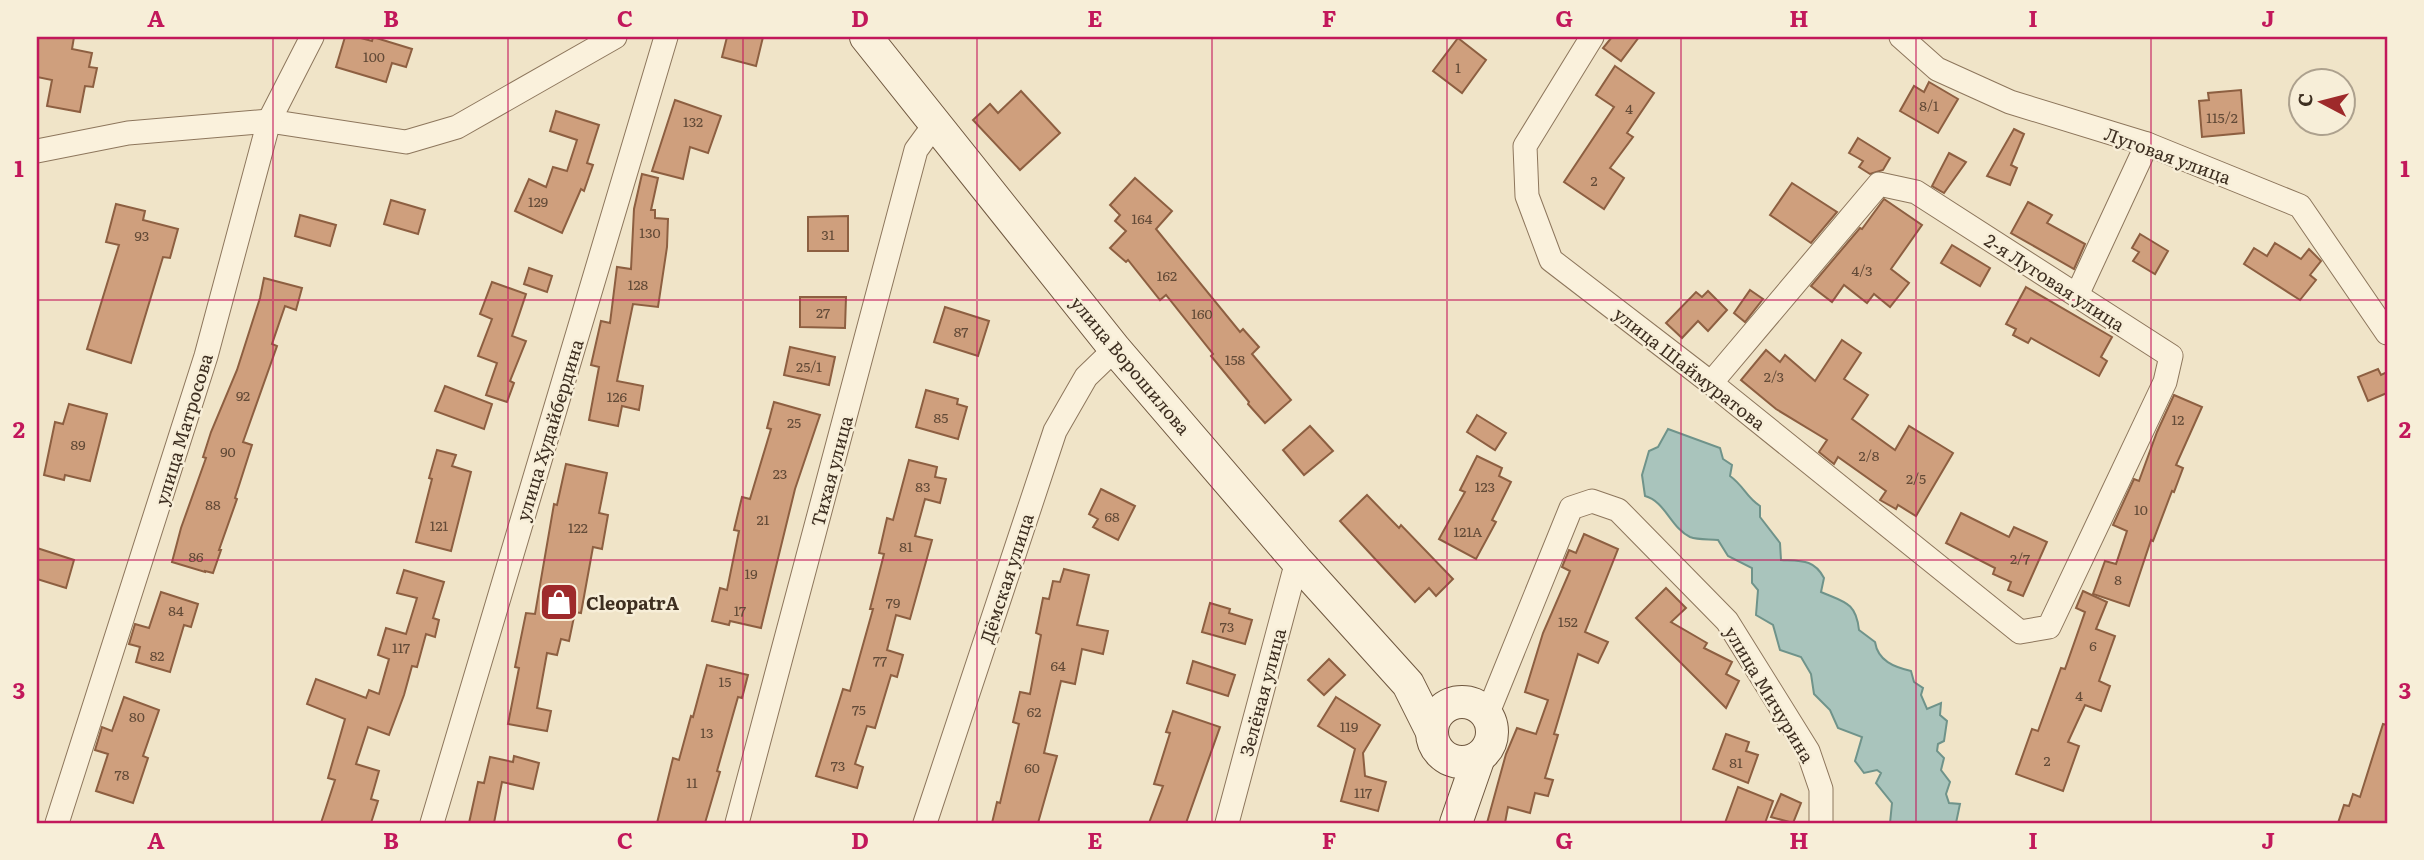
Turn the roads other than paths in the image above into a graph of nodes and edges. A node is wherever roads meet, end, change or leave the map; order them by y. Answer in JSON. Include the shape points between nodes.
{"nodes":[{"id":1,"x":312,"y":37,"type":"edge"},
{"id":2,"x":615,"y":37,"type":"edge"},
{"id":3,"x":666,"y":37,"type":"edge"},
{"id":4,"x":866,"y":37,"type":"edge"},
{"id":5,"x":1592,"y":37,"type":"edge"},
{"id":6,"x":1901,"y":37,"type":"edge"},
{"id":7,"x":269,"y":121,"type":"junction"},
{"id":8,"x":935,"y":124,"type":"junction"},
{"id":9,"x":2147,"y":145,"type":"junction"},
{"id":10,"x":37,"y":151,"type":"edge"},
{"id":11,"x":2077,"y":295,"type":"junction"},
{"id":12,"x":2387,"y":333,"type":"edge"},
{"id":13,"x":1115,"y":349,"type":"junction"},
{"id":14,"x":1711,"y":383,"type":"junction"},
{"id":15,"x":1297,"y":561,"type":"junction"},
{"id":16,"x":2020,"y":632,"type":"joint"},
{"id":17,"x":1408,"y":684,"type":"junction"},
{"id":18,"x":1456,"y":702,"type":"junction"},
{"id":19,"x":1487,"y":715,"type":"junction"},
{"id":20,"x":1439,"y":745,"type":"junction"},
{"id":21,"x":1479,"y":757,"type":"junction"},
{"id":22,"x":57,"y":823,"type":"edge"},
{"id":23,"x":432,"y":823,"type":"edge"},
{"id":24,"x":737,"y":823,"type":"edge"},
{"id":25,"x":925,"y":823,"type":"edge"},
{"id":26,"x":1227,"y":823,"type":"edge"},
{"id":27,"x":1456,"y":823,"type":"edge"},
{"id":28,"x":1821,"y":823,"type":"edge"}],
"edges":[{"from":1,"to":7,"type":"street","name":"улица Матросова"},
{"from":2,"to":7,"type":"street","via":[[457,127],[406,142]]},
{"from":3,"to":23,"type":"street","name":"улица Худайбердина"},
{"from":4,"to":8,"type":"street","name":"улица Ворошилова"},
{"from":5,"to":14,"type":"street","name":"улица Шаймуратова","via":[[1525,146],[1527,196],[1551,260]]},
{"from":6,"to":9,"type":"street","name":"Луговая улица","via":[[1937,69],[2010,102]]},
{"from":7,"to":10,"type":"street","via":[[128,132]]},
{"from":7,"to":22,"type":"street","name":"улица Матросова","via":[[206,356]]},
{"from":8,"to":13,"type":"street","name":"улица Ворошилова"},
{"from":8,"to":24,"type":"street","name":"Тихая улица","via":[[916,150]]},
{"from":9,"to":11,"type":"street"},
{"from":9,"to":12,"type":"street","name":"Луговая улица","via":[[2300,206]]},
{"from":11,"to":14,"type":"street","name":"2-я Луговая улица","via":[[1916,192],[1878,184]]},
{"from":11,"to":16,"type":"street","name":"2-я Луговая улица","via":[[2171,356],[2165,382],[2049,627]]},
{"from":13,"to":15,"type":"street","name":"улица Ворошилова"},
{"from":13,"to":25,"type":"street","name":"Дёмская улица","via":[[1086,377],[1055,431]]},
{"from":14,"to":16,"type":"street","name":"улица Шаймуратова"},
{"from":15,"to":17,"type":"street","name":"улица Ворошилова"},
{"from":15,"to":26,"type":"street","name":"Зелёная улица"},
{"from":17,"to":18,"type":"street","name":"улица Ворошилова"},
{"from":17,"to":20,"type":"street","name":"улица Ворошилова"},
{"from":18,"to":19,"type":"street","via":[[1473,704]]},
{"from":18,"to":20,"type":"street","via":[[1437,716]]},
{"from":19,"to":21,"type":"street","via":[[1492,737]]},
{"from":19,"to":28,"type":"street","name":"улица Мичурина","via":[[1571,508],[1592,501],[1618,510],[1727,621],[1808,751],[1821,789]]},
{"from":20,"to":21,"type":"street","via":[[1462,762]]},
{"from":20,"to":27,"type":"street","name":"улица Ворошилова","via":[[1455,796]]},
{"from":21,"to":27,"type":"street","name":"улица Ворошилова"}]}
